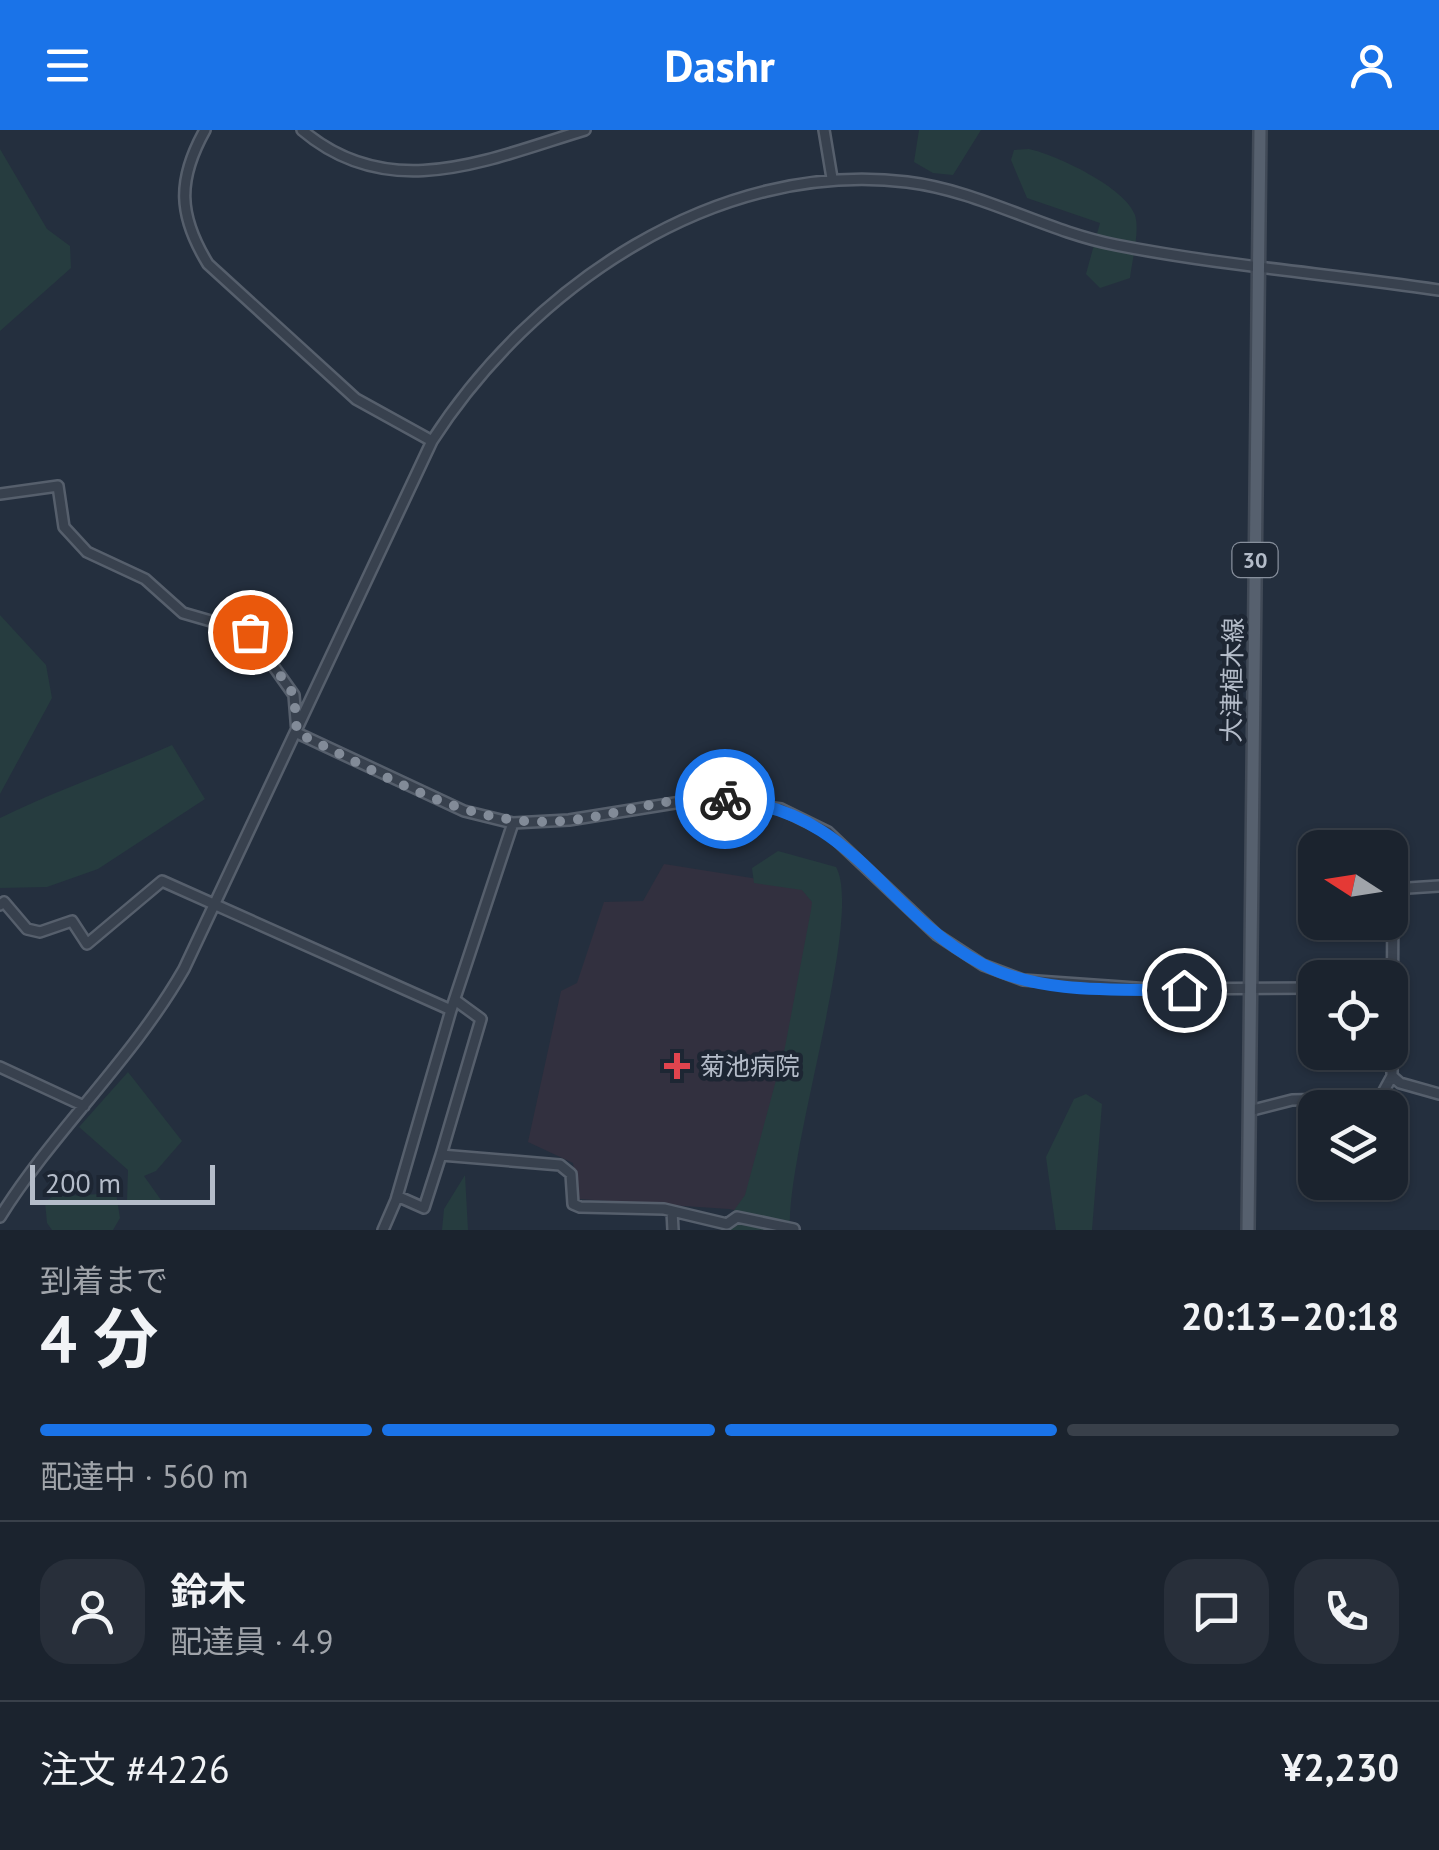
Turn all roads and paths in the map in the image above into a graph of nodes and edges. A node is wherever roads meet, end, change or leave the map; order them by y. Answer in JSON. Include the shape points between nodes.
{"nodes":[{"id":1,"x":204,"y":130,"type":"edge"},
{"id":2,"x":302,"y":130,"type":"edge"},
{"id":3,"x":585,"y":130,"type":"edge"},
{"id":4,"x":824,"y":130,"type":"edge"},
{"id":5,"x":1260,"y":130,"type":"edge"},
{"id":6,"x":832,"y":178,"type":"junction"},
{"id":7,"x":1260,"y":268,"type":"junction"},
{"id":8,"x":1439,"y":290,"type":"edge"},
{"id":9,"x":432,"y":441,"type":"junction"},
{"id":10,"x":0,"y":494,"type":"edge"},
{"id":11,"x":297,"y":733,"type":"junction"},
{"id":12,"x":512,"y":823,"type":"junction"},
{"id":13,"x":1439,"y":886,"type":"edge"},
{"id":14,"x":216,"y":905,"type":"junction"},
{"id":15,"x":0,"y":906,"type":"edge"},
{"id":16,"x":1391,"y":960,"type":"edge"},
{"id":17,"x":1298,"y":989,"type":"edge"},
{"id":18,"x":1251,"y":991,"type":"junction"},
{"id":19,"x":453,"y":1005,"type":"junction"},
{"id":20,"x":0,"y":1067,"type":"edge"},
{"id":21,"x":1392,"y":1070,"type":"edge"},
{"id":22,"x":1392,"y":1076,"type":"junction"},
{"id":23,"x":1439,"y":1094,"type":"edge"},
{"id":24,"x":84,"y":1106,"type":"junction"},
{"id":25,"x":1250,"y":1111,"type":"junction"},
{"id":26,"x":441,"y":1155,"type":"junction"},
{"id":27,"x":398,"y":1196,"type":"junction"},
{"id":28,"x":672,"y":1211,"type":"junction"},
{"id":29,"x":0,"y":1217,"type":"edge"},
{"id":30,"x":794,"y":1229,"type":"edge"},
{"id":31,"x":383,"y":1230,"type":"edge"},
{"id":32,"x":673,"y":1230,"type":"edge"},
{"id":33,"x":1248,"y":1230,"type":"edge"}],
"edges":[{"from":1,"to":9,"type":"street","via":[[184,175],[182,199],[208,264],[356,399]]},
{"from":2,"to":3,"type":"street","via":[[336,154],[406,173],[480,164]]},
{"from":4,"to":6,"type":"street"},
{"from":5,"to":7,"type":"main road","name":"大津植木線","number":"30"},
{"from":6,"to":7,"type":"street","via":[[928,186],[1115,245]]},
{"from":6,"to":9,"type":"street","via":[[708,212],[563,293],[492,359]]},
{"from":7,"to":8,"type":"street"},
{"from":7,"to":18,"type":"main road","name":"大津植木線","number":"30"},
{"from":9,"to":11,"type":"street"},
{"from":10,"to":11,"type":"street","via":[[58,486],[64,527],[88,552],[145,579],[183,613],[250,632],[294,695]]},
{"from":11,"to":12,"type":"street","via":[[464,811]]},
{"from":11,"to":14,"type":"street"},
{"from":12,"to":18,"type":"street","via":[[681,799],[750,802],[828,832],[937,935],[983,965],[1062,986]]},
{"from":12,"to":19,"type":"street"},
{"from":13,"to":16,"type":"street","via":[[1393,889]]},
{"from":14,"to":15,"type":"street","via":[[156,882],[88,944],[72,922],[40,932],[26,929],[11,907]]},
{"from":14,"to":19,"type":"street"},
{"from":14,"to":24,"type":"street","via":[[160,1012]]},
{"from":17,"to":18,"type":"street"},
{"from":18,"to":25,"type":"main road","name":"大津植木線","number":"30"},
{"from":19,"to":26,"type":"street","via":[[481,1019]]},
{"from":19,"to":27,"type":"street"},
{"from":20,"to":24,"type":"street"},
{"from":21,"to":22,"type":"street"},
{"from":22,"to":23,"type":"street"},
{"from":22,"to":25,"type":"street","via":[[1376,1100],[1292,1100]]},
{"from":24,"to":29,"type":"street"},
{"from":25,"to":33,"type":"main road","name":"大津植木線","number":"30"},
{"from":26,"to":27,"type":"street","via":[[424,1208]]},
{"from":26,"to":28,"type":"street","via":[[560,1165],[571,1174],[573,1204]]},
{"from":27,"to":31,"type":"street"},
{"from":28,"to":30,"type":"street"},
{"from":28,"to":32,"type":"street"}]}
